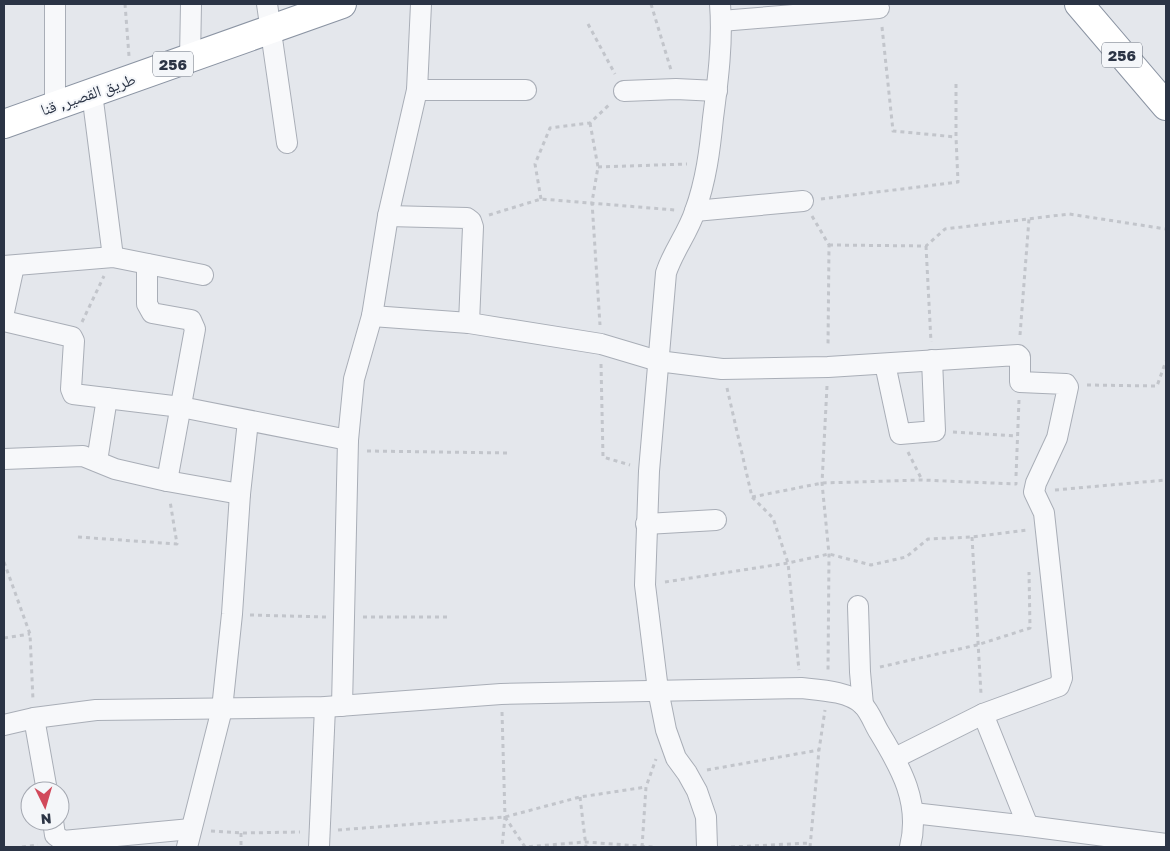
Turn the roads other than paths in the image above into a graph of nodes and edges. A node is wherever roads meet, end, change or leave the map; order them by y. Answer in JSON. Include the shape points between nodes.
{"nodes":[{"id":1,"x":55,"y":4,"type":"edge"},
{"id":2,"x":191,"y":4,"type":"edge"},
{"id":3,"x":342,"y":4,"type":"edge"},
{"id":4,"x":421,"y":4,"type":"edge"},
{"id":5,"x":1079,"y":4,"type":"edge"},
{"id":6,"x":879,"y":8,"type":"road end"},
{"id":7,"x":721,"y":12,"type":"edge"},
{"id":8,"x":269,"y":16,"type":"edge"},
{"id":9,"x":190,"y":58,"type":"junction"},
{"id":10,"x":417,"y":90,"type":"junction"},
{"id":11,"x":526,"y":90,"type":"dead end"},
{"id":12,"x":624,"y":91,"type":"road end"},
{"id":13,"x":717,"y":91,"type":"junction"},
{"id":14,"x":92,"y":93,"type":"junction"},
{"id":15,"x":56,"y":106,"type":"junction"},
{"id":16,"x":1166,"y":106,"type":"edge"},
{"id":17,"x":4,"y":124,"type":"edge"},
{"id":18,"x":287,"y":143,"type":"dead end"},
{"id":19,"x":803,"y":201,"type":"road end"},
{"id":20,"x":695,"y":212,"type":"junction"},
{"id":21,"x":388,"y":216,"type":"junction"},
{"id":22,"x":113,"y":257,"type":"junction"},
{"id":23,"x":147,"y":264,"type":"junction"},
{"id":24,"x":9,"y":266,"type":"edge"},
{"id":25,"x":203,"y":275,"type":"dead end"},
{"id":26,"x":4,"y":312,"type":"edge"},
{"id":27,"x":372,"y":316,"type":"junction"},
{"id":28,"x":4,"y":321,"type":"edge"},
{"id":29,"x":469,"y":324,"type":"junction"},
{"id":30,"x":932,"y":360,"type":"junction"},
{"id":31,"x":658,"y":361,"type":"junction"},
{"id":32,"x":885,"y":364,"type":"junction"},
{"id":33,"x":106,"y":398,"type":"junction"},
{"id":34,"x":181,"y":407,"type":"junction"},
{"id":35,"x":248,"y":421,"type":"junction"},
{"id":36,"x":348,"y":445,"type":"junction"},
{"id":37,"x":4,"y":459,"type":"edge"},
{"id":38,"x":97,"y":461,"type":"junction"},
{"id":39,"x":167,"y":481,"type":"junction"},
{"id":40,"x":240,"y":494,"type":"junction"},
{"id":41,"x":716,"y":520,"type":"dead end"},
{"id":42,"x":646,"y":524,"type":"junction"},
{"id":43,"x":858,"y":606,"type":"dead end"},
{"id":44,"x":658,"y":690,"type":"junction"},
{"id":45,"x":863,"y":705,"type":"junction"},
{"id":46,"x":333,"y":707,"type":"junction"},
{"id":47,"x":222,"y":709,"type":"junction"},
{"id":48,"x":983,"y":714,"type":"junction"},
{"id":49,"x":34,"y":718,"type":"junction"},
{"id":50,"x":4,"y":725,"type":"edge"},
{"id":51,"x":895,"y":758,"type":"junction"},
{"id":52,"x":45,"y":781,"type":"edge"},
{"id":53,"x":914,"y":813,"type":"junction"},
{"id":54,"x":1028,"y":826,"type":"junction"},
{"id":55,"x":54,"y":831,"type":"edge"},
{"id":56,"x":189,"y":838,"type":"edge"},
{"id":57,"x":319,"y":839,"type":"edge"},
{"id":58,"x":1166,"y":844,"type":"edge"},
{"id":59,"x":707,"y":847,"type":"edge"},
{"id":60,"x":910,"y":847,"type":"edge"}],
"edges":[{"from":1,"to":15,"type":"street"},
{"from":2,"to":9,"type":"street"},
{"from":3,"to":8,"type":"highway","name":"طريق القصير, قنا","number":"256"},
{"from":4,"to":10,"type":"street"},
{"from":5,"to":16,"type":"highway","number":"256"},
{"from":6,"to":7,"type":"street"},
{"from":7,"to":13,"type":"street"},
{"from":8,"to":9,"type":"highway","name":"طريق القصير, قنا","number":"256"},
{"from":8,"to":18,"type":"street"},
{"from":9,"to":14,"type":"highway","name":"طريق القصير, قنا","number":"256"},
{"from":10,"to":11,"type":"street"},
{"from":10,"to":21,"type":"street"},
{"from":12,"to":13,"type":"street"},
{"from":13,"to":20,"type":"street","via":[[708,163]]},
{"from":14,"to":15,"type":"highway","name":"طريق القصير, قنا","number":"256"},
{"from":14,"to":22,"type":"street"},
{"from":15,"to":17,"type":"highway","name":"طريق القصير, قنا","number":"256"},
{"from":19,"to":20,"type":"street"},
{"from":20,"to":31,"type":"street","via":[[666,273]]},
{"from":21,"to":27,"type":"street"},
{"from":21,"to":29,"type":"street","via":[[467,218],[471,221]]},
{"from":22,"to":23,"type":"street"},
{"from":22,"to":24,"type":"street"},
{"from":23,"to":25,"type":"street"},
{"from":23,"to":34,"type":"street","via":[[148,309],[152,313],[191,320],[195,329]]},
{"from":24,"to":26,"type":"street"},
{"from":27,"to":29,"type":"street"},
{"from":27,"to":36,"type":"street","via":[[354,379]]},
{"from":28,"to":33,"type":"street","via":[[72,337],[73,394]]},
{"from":29,"to":31,"type":"street","via":[[601,344]]},
{"from":30,"to":32,"type":"street"},
{"from":30,"to":32,"type":"street","via":[[935,431],[899,434]]},
{"from":30,"to":48,"type":"street","via":[[1019,355],[1020,382],[1066,384],[1068,387],[1057,438],[1034,492],[1044,513],[1061,683]]},
{"from":31,"to":32,"type":"street","via":[[722,369]]},
{"from":31,"to":42,"type":"street"},
{"from":33,"to":34,"type":"street"},
{"from":33,"to":38,"type":"street"},
{"from":34,"to":35,"type":"street"},
{"from":34,"to":39,"type":"street"},
{"from":35,"to":36,"type":"street"},
{"from":35,"to":40,"type":"street"},
{"from":36,"to":46,"type":"street","via":[[344,617]]},
{"from":37,"to":38,"type":"street","via":[[83,456]]},
{"from":38,"to":39,"type":"street"},
{"from":39,"to":40,"type":"street"},
{"from":40,"to":47,"type":"street"},
{"from":41,"to":42,"type":"street"},
{"from":42,"to":44,"type":"street","via":[[644,585]]},
{"from":43,"to":45,"type":"street"},
{"from":44,"to":45,"type":"street","via":[[801,688],[846,695]]},
{"from":44,"to":46,"type":"street","via":[[501,694]]},
{"from":44,"to":59,"type":"street","via":[[666,730],[676,758],[697,791],[706,817]]},
{"from":45,"to":51,"type":"street"},
{"from":46,"to":47,"type":"street"},
{"from":46,"to":57,"type":"street"},
{"from":47,"to":49,"type":"street","via":[[96,710]]},
{"from":47,"to":56,"type":"street"},
{"from":48,"to":51,"type":"street"},
{"from":48,"to":54,"type":"street"},
{"from":49,"to":50,"type":"street"},
{"from":49,"to":52,"type":"street"},
{"from":51,"to":53,"type":"street"},
{"from":53,"to":54,"type":"street"},
{"from":53,"to":60,"type":"street"},
{"from":54,"to":58,"type":"street"},
{"from":55,"to":56,"type":"street","via":[[63,840]]}]}
